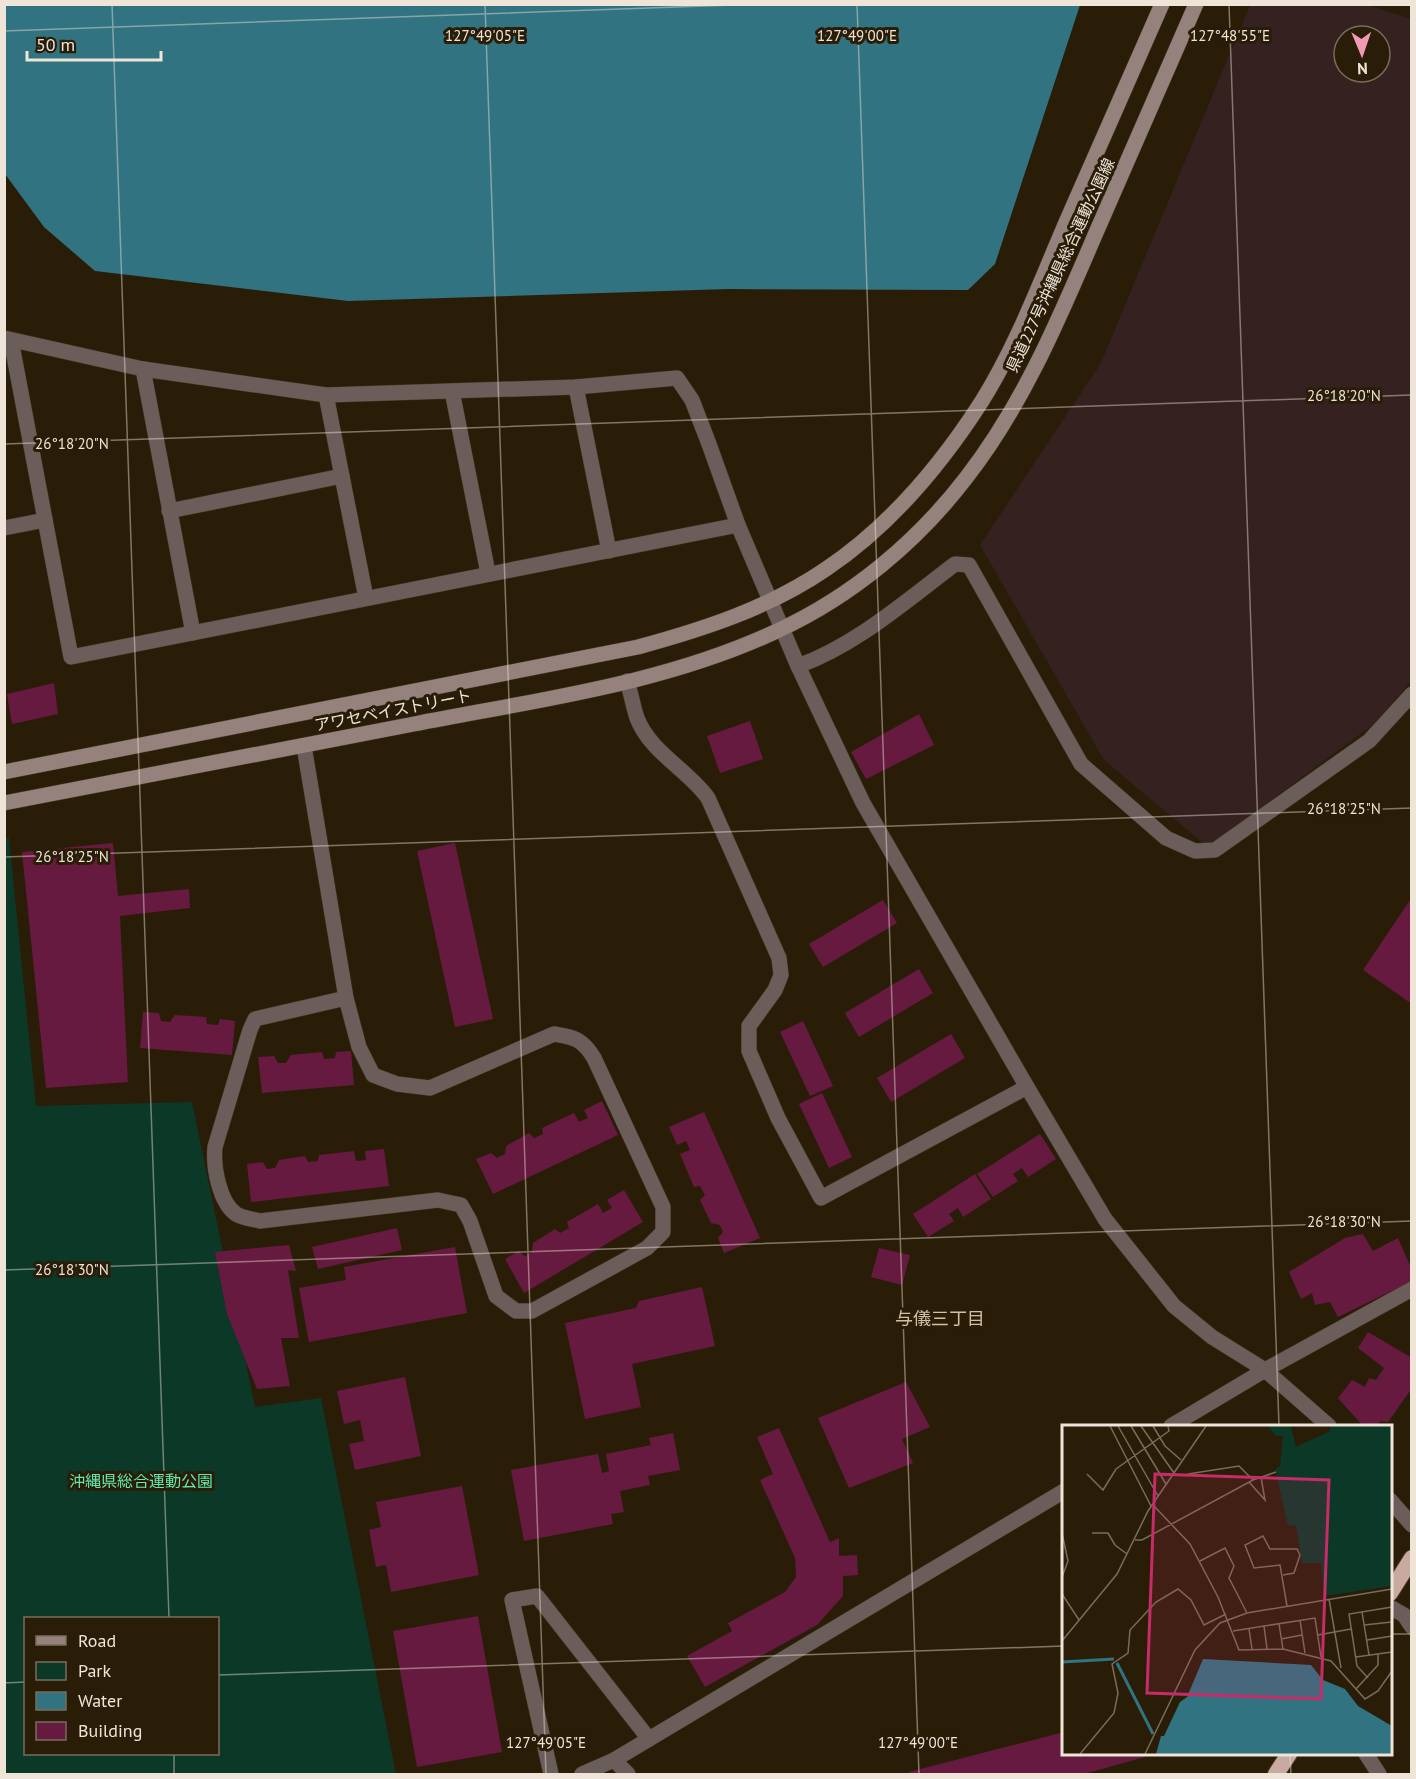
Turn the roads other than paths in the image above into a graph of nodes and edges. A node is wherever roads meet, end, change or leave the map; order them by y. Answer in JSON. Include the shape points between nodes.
{"nodes":[{"id":1,"x":1162,"y":4,"type":"edge"},
{"id":2,"x":1196,"y":4,"type":"edge"},
{"id":3,"x":8,"y":339,"type":"edge"},
{"id":4,"x":144,"y":369,"type":"junction"},
{"id":5,"x":576,"y":387,"type":"junction"},
{"id":6,"x":452,"y":391,"type":"junction"},
{"id":7,"x":326,"y":395,"type":"junction"},
{"id":8,"x":342,"y":476,"type":"junction"},
{"id":9,"x":169,"y":511,"type":"junction"},
{"id":10,"x":45,"y":520,"type":"junction"},
{"id":11,"x":738,"y":525,"type":"junction"},
{"id":12,"x":4,"y":528,"type":"edge"},
{"id":13,"x":609,"y":550,"type":"junction"},
{"id":14,"x":488,"y":573,"type":"junction"},
{"id":15,"x":366,"y":598,"type":"junction"},
{"id":16,"x":770,"y":601,"type":"junction"},
{"id":17,"x":782,"y":629,"type":"junction"},
{"id":18,"x":193,"y":633,"type":"junction"},
{"id":19,"x":798,"y":666,"type":"junction"},
{"id":20,"x":627,"y":681,"type":"junction"},
{"id":21,"x":1412,"y":694,"type":"edge"},
{"id":22,"x":304,"y":746,"type":"junction"},
{"id":23,"x":4,"y":772,"type":"edge"},
{"id":24,"x":4,"y":803,"type":"edge"},
{"id":25,"x":346,"y":998,"type":"junction"},
{"id":26,"x":1027,"y":1087,"type":"junction"},
{"id":27,"x":1412,"y":1289,"type":"edge"},
{"id":28,"x":1265,"y":1370,"type":"junction"},
{"id":29,"x":1173,"y":1425,"type":"edge"},
{"id":30,"x":1328,"y":1425,"type":"edge"},
{"id":31,"x":1062,"y":1492,"type":"edge"},
{"id":32,"x":1392,"y":1502,"type":"edge"},
{"id":33,"x":1412,"y":1525,"type":"edge"},
{"id":34,"x":1412,"y":1558,"type":"edge"},
{"id":35,"x":1392,"y":1590,"type":"edge"},
{"id":36,"x":1392,"y":1608,"type":"edge"},
{"id":37,"x":1412,"y":1627,"type":"edge"},
{"id":38,"x":649,"y":1739,"type":"junction"},
{"id":39,"x":1288,"y":1755,"type":"edge"},
{"id":40,"x":1367,"y":1755,"type":"edge"},
{"id":41,"x":614,"y":1760,"type":"junction"},
{"id":42,"x":551,"y":1774,"type":"edge"},
{"id":43,"x":582,"y":1774,"type":"edge"},
{"id":44,"x":628,"y":1774,"type":"edge"},
{"id":45,"x":1276,"y":1774,"type":"edge"},
{"id":46,"x":1379,"y":1774,"type":"edge"}],
"edges":[{"from":1,"to":16,"type":"main road","name":"県道227号沖縄県総合運動公園線","via":[[1023,321],[983,399],[942,458],[891,515],[849,552]]},
{"from":2,"to":17,"type":"main road","name":"県道227号沖縄県総合運動公園線","via":[[1060,316],[1010,414],[969,475],[924,526],[846,592]]},
{"from":3,"to":4,"type":"street"},
{"from":3,"to":10,"type":"street"},
{"from":4,"to":7,"type":"street"},
{"from":4,"to":9,"type":"street"},
{"from":5,"to":6,"type":"street"},
{"from":5,"to":11,"type":"street","via":[[677,378],[692,400]]},
{"from":5,"to":13,"type":"street"},
{"from":6,"to":7,"type":"street"},
{"from":6,"to":14,"type":"street"},
{"from":7,"to":8,"type":"street"},
{"from":8,"to":9,"type":"street"},
{"from":8,"to":15,"type":"street"},
{"from":9,"to":18,"type":"street"},
{"from":10,"to":12,"type":"street"},
{"from":10,"to":18,"type":"street","via":[[71,657]]},
{"from":11,"to":13,"type":"street"},
{"from":11,"to":16,"type":"street"},
{"from":13,"to":14,"type":"street"},
{"from":14,"to":15,"type":"street"},
{"from":15,"to":18,"type":"street"},
{"from":16,"to":17,"type":"street"},
{"from":16,"to":23,"type":"main road","name":"アワセベイストリート","via":[[706,627],[638,647]]},
{"from":17,"to":19,"type":"street"},
{"from":17,"to":20,"type":"main road","name":"アワセベイストリート","via":[[689,664]]},
{"from":19,"to":21,"type":"street","via":[[874,624],[955,564],[969,565],[1081,764],[1166,838],[1195,852],[1215,850],[1369,741]]},
{"from":19,"to":26,"type":"street","via":[[864,803]]},
{"from":20,"to":22,"type":"main road","name":"アワセベイストリート"},
{"from":20,"to":26,"type":"street","via":[[643,727],[708,798],[779,958],[781,975],[775,990],[749,1026],[749,1052],[778,1118],[821,1198]]},
{"from":22,"to":24,"type":"main road","name":"アワセベイストリート"},
{"from":22,"to":25,"type":"street"},
{"from":25,"to":25,"type":"street","via":[[255,1019],[215,1147],[214,1162],[223,1197],[236,1214],[260,1221],[438,1200],[461,1205],[496,1296],[516,1311],[532,1311],[647,1248],[663,1232],[663,1207],[585,1043],[554,1034],[430,1088],[397,1084],[373,1075],[359,1047]]},
{"from":26,"to":28,"type":"street","via":[[1105,1219],[1174,1306],[1212,1337]]},
{"from":27,"to":28,"type":"street"},
{"from":28,"to":29,"type":"street"},
{"from":28,"to":30,"type":"street"},
{"from":31,"to":38,"type":"street"},
{"from":32,"to":33,"type":"street"},
{"from":34,"to":35,"type":"highway"},
{"from":36,"to":37,"type":"street","via":[[1404,1615]]},
{"from":38,"to":41,"type":"street"},
{"from":38,"to":42,"type":"street","via":[[537,1596],[512,1600]]},
{"from":39,"to":45,"type":"highway"},
{"from":40,"to":46,"type":"street"},
{"from":41,"to":43,"type":"street"},
{"from":41,"to":44,"type":"street"}]}
